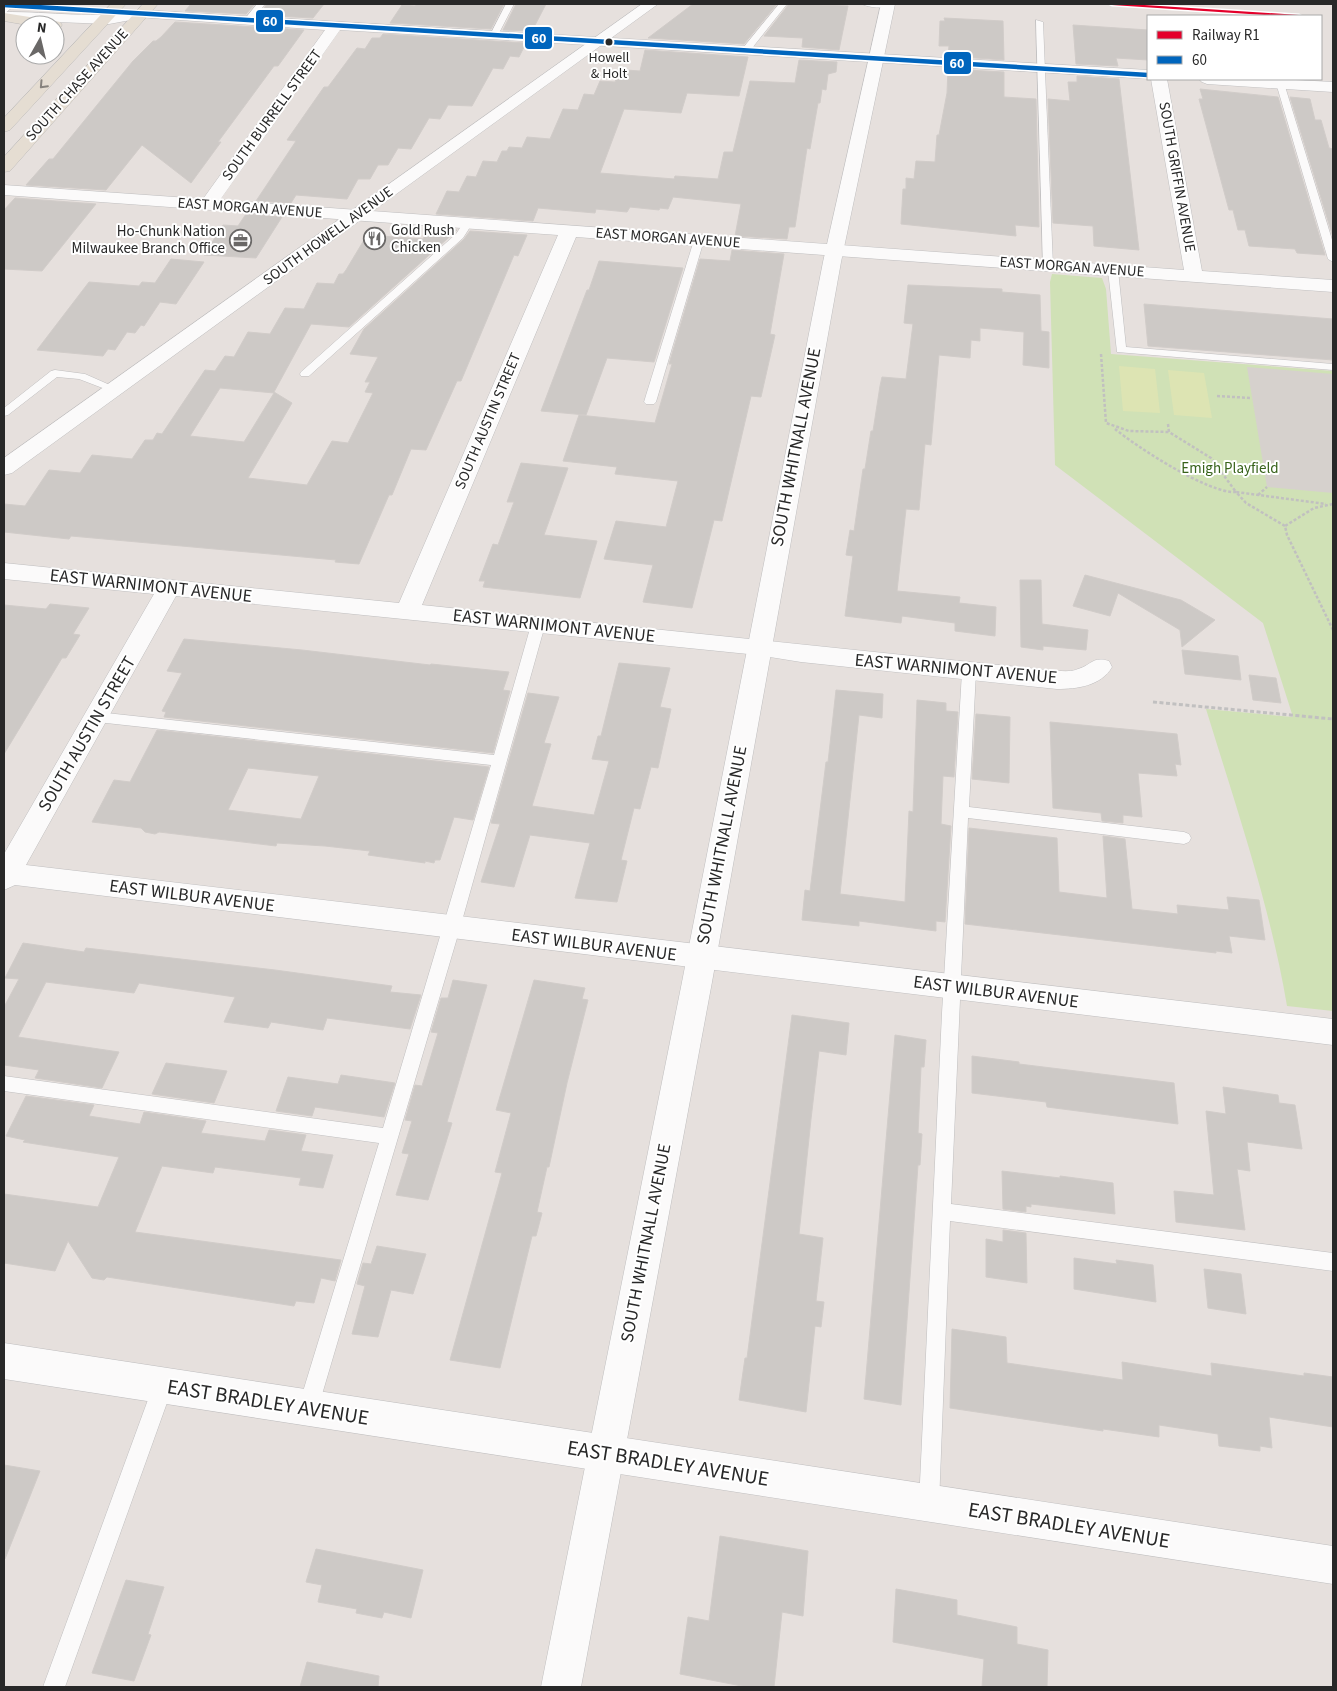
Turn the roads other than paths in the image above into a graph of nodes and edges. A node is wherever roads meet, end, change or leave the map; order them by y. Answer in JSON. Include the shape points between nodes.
{"nodes":[{"id":1,"x":261,"y":4,"type":"edge"},
{"id":2,"x":510,"y":4,"type":"edge"},
{"id":3,"x":652,"y":4,"type":"edge"},
{"id":4,"x":783,"y":4,"type":"edge"},
{"id":5,"x":881,"y":4,"type":"edge"},
{"id":6,"x":146,"y":9,"type":"edge"},
{"id":7,"x":5,"y":11,"type":"edge"},
{"id":8,"x":112,"y":12,"type":"edge"},
{"id":9,"x":364,"y":12,"type":"dead end"},
{"id":10,"x":19,"y":15,"type":"edge"},
{"id":11,"x":248,"y":20,"type":"junction"},
{"id":12,"x":1039,"y":22,"type":"dead end"},
{"id":13,"x":336,"y":25,"type":"junction"},
{"id":14,"x":354,"y":26,"type":"junction"},
{"id":15,"x":65,"y":28,"type":"edge"},
{"id":16,"x":494,"y":35,"type":"junction"},
{"id":17,"x":88,"y":36,"type":"junction"},
{"id":18,"x":600,"y":41,"type":"junction"},
{"id":19,"x":746,"y":50,"type":"junction"},
{"id":20,"x":876,"y":58,"type":"junction"},
{"id":21,"x":1042,"y":68,"type":"junction"},
{"id":22,"x":1147,"y":75,"type":"edge"},
{"id":23,"x":1160,"y":80,"type":"edge"},
{"id":24,"x":1225,"y":80,"type":"edge"},
{"id":25,"x":1280,"y":83,"type":"junction"},
{"id":26,"x":1333,"y":87,"type":"edge"},
{"id":27,"x":4,"y":127,"type":"edge"},
{"id":28,"x":4,"y":167,"type":"edge"},
{"id":29,"x":4,"y":190,"type":"edge"},
{"id":30,"x":208,"y":205,"type":"junction"},
{"id":31,"x":357,"y":216,"type":"junction"},
{"id":32,"x":467,"y":224,"type":"junction"},
{"id":33,"x":569,"y":231,"type":"junction"},
{"id":34,"x":699,"y":240,"type":"junction"},
{"id":35,"x":834,"y":250,"type":"junction"},
{"id":36,"x":1333,"y":259,"type":"edge"},
{"id":37,"x":1048,"y":266,"type":"junction"},
{"id":38,"x":1113,"y":270,"type":"junction"},
{"id":39,"x":1194,"y":276,"type":"junction"},
{"id":40,"x":1333,"y":286,"type":"edge"},
{"id":41,"x":1333,"y":366,"type":"edge"},
{"id":42,"x":305,"y":374,"type":"dead end"},
{"id":43,"x":113,"y":390,"type":"junction"},
{"id":44,"x":650,"y":402,"type":"dead end"},
{"id":45,"x":4,"y":413,"type":"edge"},
{"id":46,"x":4,"y":468,"type":"edge"},
{"id":47,"x":4,"y":572,"type":"edge"},
{"id":48,"x":169,"y":588,"type":"junction"},
{"id":49,"x":407,"y":612,"type":"junction"},
{"id":50,"x":538,"y":625,"type":"junction"},
{"id":51,"x":758,"y":647,"type":"junction"},
{"id":52,"x":1100,"y":667,"type":"dead end"},
{"id":53,"x":969,"y":672,"type":"junction"},
{"id":54,"x":97,"y":717,"type":"junction"},
{"id":55,"x":500,"y":762,"type":"junction"},
{"id":56,"x":962,"y":812,"type":"junction"},
{"id":57,"x":1184,"y":838,"type":"dead end"},
{"id":58,"x":5,"y":875,"type":"edge"},
{"id":59,"x":452,"y":928,"type":"junction"},
{"id":60,"x":701,"y":958,"type":"junction"},
{"id":61,"x":952,"y":987,"type":"junction"},
{"id":62,"x":1333,"y":1032,"type":"edge"},
{"id":63,"x":4,"y":1083,"type":"edge"},
{"id":64,"x":390,"y":1137,"type":"junction"},
{"id":65,"x":943,"y":1212,"type":"junction"},
{"id":66,"x":1333,"y":1262,"type":"edge"},
{"id":67,"x":4,"y":1361,"type":"edge"},
{"id":68,"x":163,"y":1386,"type":"junction"},
{"id":69,"x":308,"y":1408,"type":"junction"},
{"id":70,"x":605,"y":1454,"type":"junction"},
{"id":71,"x":929,"y":1504,"type":"junction"},
{"id":72,"x":1333,"y":1565,"type":"edge"},
{"id":73,"x":54,"y":1687,"type":"edge"},
{"id":74,"x":561,"y":1687,"type":"edge"}],
"edges":[{"from":1,"to":11,"type":"lane"},
{"from":2,"to":16,"type":"lane"},
{"from":3,"to":18,"type":"street","name":"SOUTH HOWELL AVENUE"},
{"from":4,"to":19,"type":"lane"},
{"from":5,"to":20,"type":"street","name":"SOUTH WHITNALL AVENUE"},
{"from":6,"to":8,"type":"street","via":[[129,18]]},
{"from":6,"to":11,"type":"street"},
{"from":6,"to":28,"type":"main road","name":"SOUTH CHASE AVENUE"},
{"from":7,"to":8,"type":"street","via":[[28,15]]},
{"from":7,"to":10,"type":"main road"},
{"from":8,"to":17,"type":"main road","name":"SOUTH CHASE AVENUE"},
{"from":9,"to":14,"type":"street"},
{"from":11,"to":13,"type":"street"},
{"from":12,"to":21,"type":"lane"},
{"from":13,"to":14,"type":"street"},
{"from":13,"to":30,"type":"street","name":"SOUTH BURRELL STREET"},
{"from":14,"to":16,"type":"street"},
{"from":15,"to":17,"type":"main road"},
{"from":16,"to":18,"type":"street"},
{"from":17,"to":27,"type":"main road","name":"SOUTH CHASE AVENUE","one_way":true},
{"from":18,"to":19,"type":"street"},
{"from":18,"to":31,"type":"street","name":"SOUTH HOWELL AVENUE"},
{"from":19,"to":20,"type":"street"},
{"from":20,"to":21,"type":"street"},
{"from":20,"to":35,"type":"street","name":"SOUTH WHITNALL AVENUE"},
{"from":21,"to":22,"type":"street"},
{"from":21,"to":37,"type":"lane"},
{"from":23,"to":39,"type":"street","name":"SOUTH GRIFFIN AVENUE"},
{"from":24,"to":25,"type":"street"},
{"from":25,"to":26,"type":"street"},
{"from":25,"to":36,"type":"lane"},
{"from":29,"to":30,"type":"street","name":"EAST MORGAN AVENUE"},
{"from":30,"to":31,"type":"street","name":"EAST MORGAN AVENUE"},
{"from":31,"to":32,"type":"street","name":"EAST MORGAN AVENUE"},
{"from":31,"to":43,"type":"street","name":"SOUTH HOWELL AVENUE"},
{"from":32,"to":33,"type":"street","name":"EAST MORGAN AVENUE"},
{"from":32,"to":42,"type":"lane","via":[[460,236]]},
{"from":33,"to":34,"type":"street","name":"EAST MORGAN AVENUE"},
{"from":33,"to":49,"type":"street","name":"SOUTH AUSTIN STREET"},
{"from":34,"to":35,"type":"street","name":"EAST MORGAN AVENUE"},
{"from":34,"to":44,"type":"lane"},
{"from":35,"to":37,"type":"street","name":"EAST MORGAN AVENUE"},
{"from":35,"to":51,"type":"street","name":"SOUTH WHITNALL AVENUE"},
{"from":37,"to":38,"type":"street","name":"EAST MORGAN AVENUE"},
{"from":38,"to":39,"type":"street","name":"EAST MORGAN AVENUE"},
{"from":38,"to":41,"type":"lane","via":[[1121,350]]},
{"from":39,"to":40,"type":"street","name":"EAST MORGAN AVENUE"},
{"from":43,"to":45,"type":"lane","via":[[81,376],[55,374]]},
{"from":43,"to":46,"type":"street","name":"SOUTH HOWELL AVENUE"},
{"from":47,"to":48,"type":"street","name":"EAST WARNIMONT AVENUE"},
{"from":48,"to":49,"type":"street","name":"EAST WARNIMONT AVENUE"},
{"from":48,"to":54,"type":"street","name":"SOUTH AUSTIN STREET"},
{"from":49,"to":50,"type":"street","name":"EAST WARNIMONT AVENUE"},
{"from":50,"to":51,"type":"street","name":"EAST WARNIMONT AVENUE"},
{"from":50,"to":55,"type":"lane"},
{"from":51,"to":53,"type":"street","name":"EAST WARNIMONT AVENUE"},
{"from":51,"to":60,"type":"street","name":"SOUTH WHITNALL AVENUE"},
{"from":52,"to":53,"type":"street","name":"EAST WARNIMONT AVENUE","via":[[1073,680]]},
{"from":53,"to":56,"type":"lane"},
{"from":54,"to":55,"type":"lane"},
{"from":54,"to":58,"type":"street","name":"SOUTH AUSTIN STREET"},
{"from":55,"to":59,"type":"lane"},
{"from":56,"to":57,"type":"lane"},
{"from":56,"to":61,"type":"lane"},
{"from":58,"to":59,"type":"street","name":"EAST WILBUR AVENUE"},
{"from":59,"to":60,"type":"street","name":"EAST WILBUR AVENUE"},
{"from":59,"to":64,"type":"lane"},
{"from":60,"to":61,"type":"street","name":"EAST WILBUR AVENUE"},
{"from":60,"to":70,"type":"street","name":"SOUTH WHITNALL AVENUE"},
{"from":61,"to":62,"type":"street","name":"EAST WILBUR AVENUE"},
{"from":61,"to":65,"type":"lane"},
{"from":63,"to":64,"type":"lane"},
{"from":64,"to":69,"type":"lane"},
{"from":65,"to":66,"type":"lane"},
{"from":65,"to":71,"type":"lane"},
{"from":67,"to":68,"type":"street","name":"EAST BRADLEY AVENUE"},
{"from":68,"to":69,"type":"street","name":"EAST BRADLEY AVENUE"},
{"from":68,"to":73,"type":"lane"},
{"from":69,"to":70,"type":"street","name":"EAST BRADLEY AVENUE"},
{"from":70,"to":71,"type":"street","name":"EAST BRADLEY AVENUE"},
{"from":70,"to":74,"type":"street","name":"SOUTH WHITNALL AVENUE"},
{"from":71,"to":72,"type":"street","name":"EAST BRADLEY AVENUE"}]}
